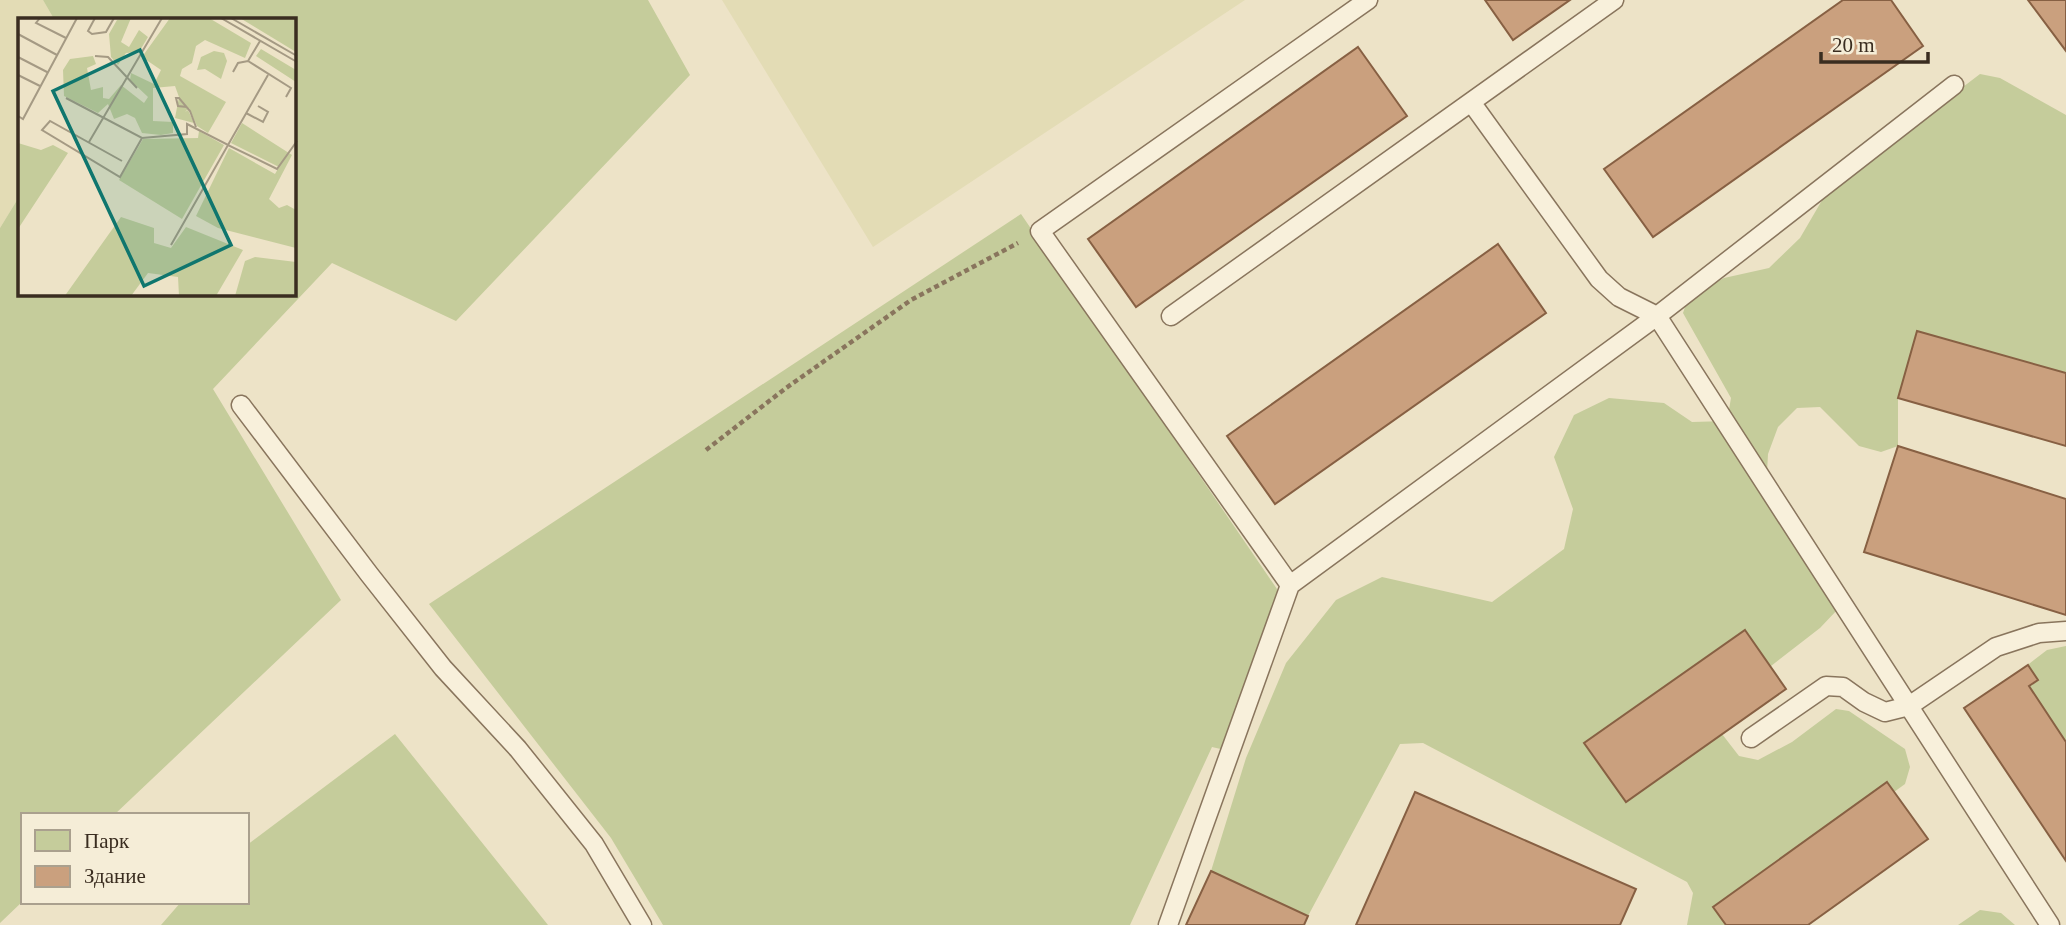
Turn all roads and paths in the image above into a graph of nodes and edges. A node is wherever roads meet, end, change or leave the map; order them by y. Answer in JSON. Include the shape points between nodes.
{"nodes":[{"id":1,"x":1368,"y":0,"type":"edge"},
{"id":2,"x":1614,"y":0,"type":"edge"},
{"id":3,"x":1954,"y":85,"type":"dead end"},
{"id":4,"x":1471,"y":102,"type":"junction"},
{"id":5,"x":1040,"y":231,"type":"junction"},
{"id":6,"x":1171,"y":316,"type":"dead end"},
{"id":7,"x":1657,"y":316,"type":"junction"},
{"id":8,"x":241,"y":405,"type":"dead end"},
{"id":9,"x":706,"y":450,"type":"dead end"},
{"id":10,"x":1290,"y":585,"type":"junction"},
{"id":11,"x":2066,"y":631,"type":"edge"},
{"id":12,"x":1909,"y":706,"type":"junction"},
{"id":13,"x":1751,"y":738,"type":"dead end"},
{"id":14,"x":642,"y":925,"type":"edge"},
{"id":15,"x":1168,"y":925,"type":"edge"},
{"id":16,"x":2050,"y":925,"type":"edge"}],
"edges":[{"from":1,"to":5,"type":"lane"},
{"from":2,"to":4,"type":"lane"},
{"from":3,"to":7,"type":"lane"},
{"from":4,"to":6,"type":"lane"},
{"from":4,"to":7,"type":"lane","via":[[1599,279],[1619,297]]},
{"from":5,"to":9,"type":"path","via":[[911,300]]},
{"from":5,"to":10,"type":"lane"},
{"from":7,"to":10,"type":"lane"},
{"from":7,"to":12,"type":"lane"},
{"from":8,"to":14,"type":"lane","via":[[360,564],[594,844]]},
{"from":10,"to":15,"type":"lane"},
{"from":11,"to":12,"type":"lane","via":[[2039,633],[1996,647]]},
{"from":12,"to":13,"type":"lane","via":[[1885,712],[1843,687],[1826,686]]},
{"from":12,"to":16,"type":"lane"}]}
